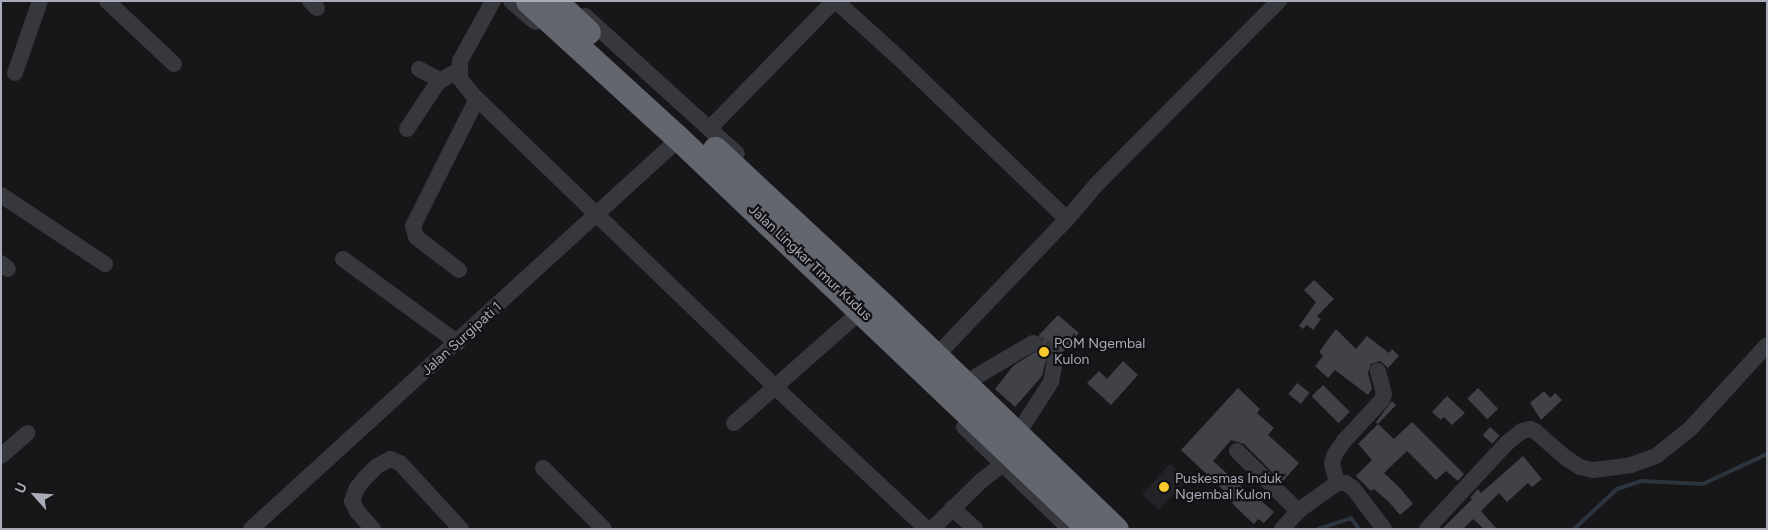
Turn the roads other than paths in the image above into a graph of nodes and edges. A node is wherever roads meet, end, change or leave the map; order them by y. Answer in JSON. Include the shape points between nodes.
{"nodes":[{"id":1,"x":40,"y":1,"type":"edge"},
{"id":2,"x":108,"y":1,"type":"edge"},
{"id":3,"x":493,"y":1,"type":"edge"},
{"id":4,"x":511,"y":1,"type":"edge"},
{"id":5,"x":528,"y":1,"type":"edge"},
{"id":6,"x":555,"y":1,"type":"edge"},
{"id":7,"x":568,"y":1,"type":"edge"},
{"id":8,"x":835,"y":1,"type":"edge"},
{"id":9,"x":1279,"y":1,"type":"edge"},
{"id":10,"x":174,"y":64,"type":"dead end"},
{"id":11,"x":419,"y":69,"type":"dead end"},
{"id":12,"x":458,"y":70,"type":"junction"},
{"id":13,"x":16,"y":73,"type":"dead end"},
{"id":14,"x":440,"y":80,"type":"junction"},
{"id":15,"x":477,"y":100,"type":"junction"},
{"id":16,"x":710,"y":128,"type":"junction"},
{"id":17,"x":407,"y":129,"type":"dead end"},
{"id":18,"x":671,"y":146,"type":"junction"},
{"id":19,"x":1,"y":194,"type":"edge"},
{"id":20,"x":598,"y":214,"type":"junction"},
{"id":21,"x":1067,"y":219,"type":"junction"},
{"id":22,"x":343,"y":259,"type":"dead end"},
{"id":23,"x":105,"y":264,"type":"dead end"},
{"id":24,"x":459,"y":270,"type":"dead end"},
{"id":25,"x":852,"y":319,"type":"junction"},
{"id":26,"x":458,"y":343,"type":"junction"},
{"id":27,"x":1032,"y":343,"type":"dead end"},
{"id":28,"x":1767,"y":346,"type":"edge"},
{"id":29,"x":939,"y":352,"type":"junction"},
{"id":30,"x":1055,"y":362,"type":"dead end"},
{"id":31,"x":1378,"y":371,"type":"dead end"},
{"id":32,"x":775,"y":387,"type":"junction"},
{"id":33,"x":959,"y":392,"type":"junction"},
{"id":34,"x":734,"y":423,"type":"dead end"},
{"id":35,"x":27,"y":433,"type":"dead end"},
{"id":36,"x":1014,"y":446,"type":"junction"},
{"id":37,"x":1237,"y":451,"type":"dead end"},
{"id":38,"x":1,"y":456,"type":"edge"},
{"id":39,"x":543,"y":468,"type":"dead end"},
{"id":40,"x":1337,"y":483,"type":"junction"},
{"id":41,"x":952,"y":508,"type":"junction"},
{"id":42,"x":1298,"y":511,"type":"junction"},
{"id":43,"x":251,"y":529,"type":"edge"},
{"id":44,"x":373,"y":529,"type":"edge"},
{"id":45,"x":461,"y":529,"type":"edge"},
{"id":46,"x":604,"y":529,"type":"edge"},
{"id":47,"x":927,"y":529,"type":"edge"},
{"id":48,"x":932,"y":529,"type":"edge"},
{"id":49,"x":975,"y":529,"type":"edge"},
{"id":50,"x":1070,"y":529,"type":"edge"},
{"id":51,"x":1089,"y":529,"type":"edge"},
{"id":52,"x":1116,"y":529,"type":"edge"},
{"id":53,"x":1128,"y":529,"type":"edge"},
{"id":54,"x":1282,"y":529,"type":"edge"},
{"id":55,"x":1384,"y":529,"type":"edge"},
{"id":56,"x":1427,"y":529,"type":"edge"}],
"edges":[{"from":1,"to":13,"type":"street"},
{"from":2,"to":10,"type":"street"},
{"from":3,"to":12,"type":"street"},
{"from":4,"to":18,"type":"street"},
{"from":5,"to":33,"type":"highway","name":"Jalan Lingkar Timur Kudus"},
{"from":6,"to":29,"type":"highway","name":"Jalan Lingkar Timur Kudus"},
{"from":7,"to":16,"type":"street"},
{"from":8,"to":16,"type":"street"},
{"from":8,"to":21,"type":"street"},
{"from":9,"to":21,"type":"street","via":[[1096,185]]},
{"from":11,"to":14,"type":"street"},
{"from":12,"to":14,"type":"street"},
{"from":12,"to":15,"type":"street","via":[[460,79]]},
{"from":14,"to":17,"type":"street"},
{"from":15,"to":20,"type":"street"},
{"from":15,"to":24,"type":"street","via":[[413,226],[416,237]]},
{"from":16,"to":29,"type":"street"},
{"from":18,"to":20,"type":"street","name":"Jalan Surgipati 1"},
{"from":18,"to":25,"type":"street"},
{"from":19,"to":23,"type":"street"},
{"from":20,"to":26,"type":"street","name":"Jalan Surgipati 1"},
{"from":20,"to":32,"type":"street"},
{"from":21,"to":29,"type":"street"},
{"from":22,"to":26,"type":"street"},
{"from":25,"to":32,"type":"street"},
{"from":25,"to":33,"type":"street"},
{"from":26,"to":43,"type":"street","name":"Jalan Surgipati 1"},
{"from":27,"to":33,"type":"street"},
{"from":28,"to":56,"type":"street","via":[[1690,429],[1656,456],[1631,465],[1593,470],[1580,467],[1566,458],[1536,431],[1522,431]]},
{"from":29,"to":33,"type":"highway","name":"Jalan Lingkar Timur Kudus"},
{"from":30,"to":36,"type":"street","via":[[1052,382]]},
{"from":31,"to":40,"type":"street","via":[[1384,394],[1382,400],[1335,454],[1332,463]]},
{"from":32,"to":34,"type":"street"},
{"from":32,"to":47,"type":"street"},
{"from":33,"to":36,"type":"highway","name":"Jalan Lingkar Timur Kudus"},
{"from":35,"to":38,"type":"street"},
{"from":36,"to":41,"type":"street"},
{"from":36,"to":50,"type":"street"},
{"from":36,"to":51,"type":"highway","name":"Jalan Lingkar Timur Kudus"},
{"from":36,"to":52,"type":"highway","name":"Jalan Lingkar Timur Kudus"},
{"from":36,"to":53,"type":"street"},
{"from":37,"to":42,"type":"street"},
{"from":39,"to":46,"type":"street"},
{"from":40,"to":42,"type":"street"},
{"from":40,"to":55,"type":"street","via":[[1353,488]]},
{"from":41,"to":48,"type":"street"},
{"from":41,"to":49,"type":"street"},
{"from":42,"to":54,"type":"street"},
{"from":44,"to":45,"type":"street","via":[[357,512],[352,501],[366,478],[377,466],[390,459],[400,463]]}]}
